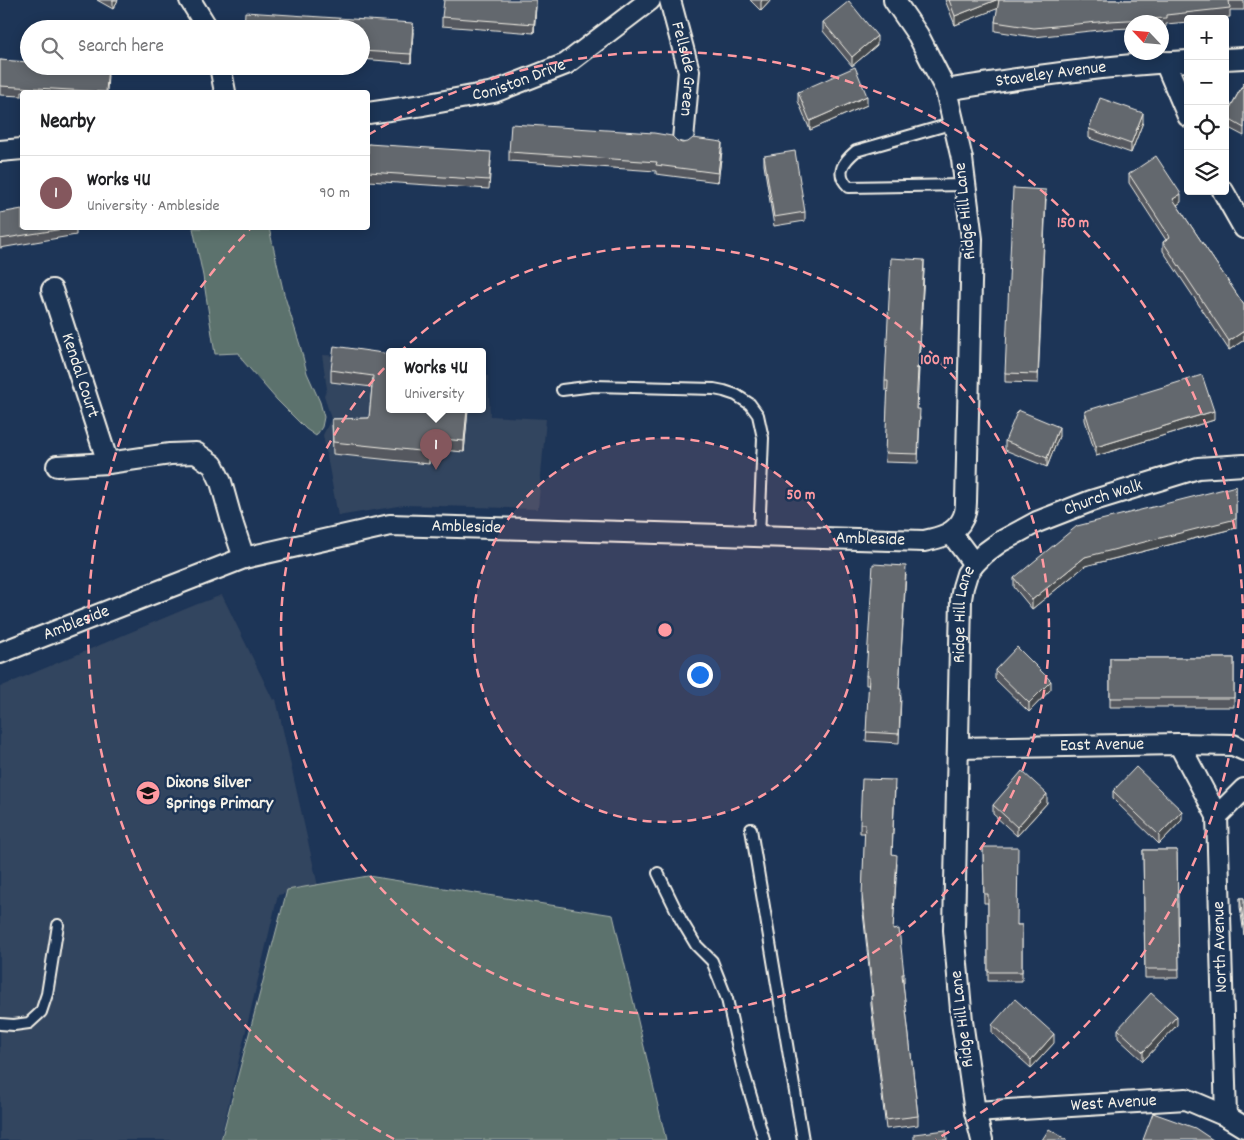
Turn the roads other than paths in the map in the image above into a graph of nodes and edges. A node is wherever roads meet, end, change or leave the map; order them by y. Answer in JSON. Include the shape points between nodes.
{"nodes":[{"id":1,"x":190,"y":0,"type":"edge"},
{"id":2,"x":650,"y":0,"type":"edge"},
{"id":3,"x":670,"y":0,"type":"edge"},
{"id":4,"x":894,"y":0,"type":"edge"},
{"id":5,"x":202,"y":20,"type":"edge"},
{"id":6,"x":1244,"y":58,"type":"edge"},
{"id":7,"x":1229,"y":59,"type":"edge"},
{"id":8,"x":1184,"y":61,"type":"edge"},
{"id":9,"x":1165,"y":62,"type":"junction"},
{"id":10,"x":222,"y":75,"type":"edge"},
{"id":11,"x":225,"y":90,"type":"edge"},
{"id":12,"x":946,"y":90,"type":"junction"},
{"id":13,"x":1184,"y":107,"type":"edge"},
{"id":14,"x":370,"y":112,"type":"edge"},
{"id":15,"x":954,"y":123,"type":"junction"},
{"id":16,"x":683,"y":140,"type":"dead end"},
{"id":17,"x":20,"y":149,"type":"edge"},
{"id":18,"x":0,"y":151,"type":"edge"},
{"id":19,"x":965,"y":185,"type":"junction"},
{"id":20,"x":1225,"y":195,"type":"edge"},
{"id":21,"x":1244,"y":228,"type":"edge"},
{"id":22,"x":52,"y":290,"type":"dead end"},
{"id":23,"x":562,"y":390,"type":"dead end"},
{"id":24,"x":108,"y":463,"type":"junction"},
{"id":25,"x":1244,"y":465,"type":"edge"},
{"id":26,"x":57,"y":466,"type":"dead end"},
{"id":27,"x":951,"y":533,"type":"junction"},
{"id":28,"x":759,"y":536,"type":"junction"},
{"id":29,"x":244,"y":558,"type":"junction"},
{"id":30,"x":974,"y":564,"type":"junction"},
{"id":31,"x":0,"y":653,"type":"edge"},
{"id":32,"x":1179,"y":744,"type":"junction"},
{"id":33,"x":958,"y":748,"type":"junction"},
{"id":34,"x":1244,"y":750,"type":"edge"},
{"id":35,"x":1244,"y":789,"type":"edge"},
{"id":36,"x":1217,"y":816,"type":"junction"},
{"id":37,"x":751,"y":829,"type":"dead end"},
{"id":38,"x":658,"y":873,"type":"dead end"},
{"id":39,"x":58,"y":925,"type":"dead end"},
{"id":40,"x":0,"y":1024,"type":"edge"},
{"id":41,"x":976,"y":1112,"type":"junction"},
{"id":42,"x":1226,"y":1116,"type":"junction"},
{"id":43,"x":1244,"y":1127,"type":"edge"},
{"id":44,"x":764,"y":1140,"type":"edge"},
{"id":45,"x":803,"y":1140,"type":"edge"},
{"id":46,"x":982,"y":1140,"type":"edge"}],
"edges":[{"from":1,"to":5,"type":"street"},
{"from":2,"to":14,"type":"street","name":"Coniston Drive","via":[[566,64],[494,92]]},
{"from":3,"to":16,"type":"street","name":"Fellside Green","via":[[689,71]]},
{"from":4,"to":12,"type":"street","name":"Ridge Hill Lane","via":[[918,35]]},
{"from":6,"to":7,"type":"street"},
{"from":8,"to":9,"type":"street","name":"Staveley Avenue"},
{"from":9,"to":12,"type":"street","name":"Staveley Avenue","via":[[1037,75]]},
{"from":9,"to":13,"type":"street"},
{"from":10,"to":11,"type":"street"},
{"from":12,"to":15,"type":"street","name":"Ridge Hill Lane"},
{"from":15,"to":19,"type":"street","name":"Ridge Hill Lane"},
{"from":15,"to":19,"type":"lane","via":[[856,151],[845,161],[841,171],[843,181],[849,187]]},
{"from":17,"to":18,"type":"street"},
{"from":19,"to":27,"type":"street","name":"Ridge Hill Lane","via":[[972,239],[966,502],[964,518]]},
{"from":20,"to":21,"type":"street"},
{"from":22,"to":24,"type":"street","name":"Kendal Court"},
{"from":23,"to":28,"type":"lane","via":[[594,386],[714,389],[736,395],[750,404],[758,415],[764,438]]},
{"from":24,"to":26,"type":"street"},
{"from":24,"to":29,"type":"street","via":[[196,453],[212,465],[221,482]]},
{"from":25,"to":30,"type":"street","name":"Church Walk","via":[[1198,468],[1091,501],[1037,522],[1007,538]]},
{"from":27,"to":28,"type":"street","name":"Ambleside","via":[[924,541]]},
{"from":27,"to":30,"type":"street","name":"Ridge Hill Lane"},
{"from":28,"to":29,"type":"street","name":"Ambleside","via":[[390,525]]},
{"from":29,"to":31,"type":"street","name":"Ambleside"},
{"from":30,"to":33,"type":"street","name":"Ridge Hill Lane","via":[[963,587]]},
{"from":32,"to":33,"type":"street","name":"East Avenue"},
{"from":32,"to":34,"type":"street","name":"East Avenue","via":[[1233,745]]},
{"from":32,"to":36,"type":"street"},
{"from":33,"to":41,"type":"street","name":"Ridge Hill Lane","via":[[954,930],[962,1021]]},
{"from":35,"to":36,"type":"street"},
{"from":36,"to":42,"type":"street","name":"North Avenue"},
{"from":37,"to":45,"type":"lane"},
{"from":38,"to":44,"type":"lane","via":[[696,945],[712,961],[726,999]]},
{"from":39,"to":40,"type":"lane","via":[[41,1012],[29,1023]]},
{"from":41,"to":42,"type":"street","name":"West Avenue","via":[[1186,1099]]},
{"from":41,"to":46,"type":"street","name":"Ridge Hill Lane"},
{"from":42,"to":43,"type":"street","name":"West Avenue"}]}
